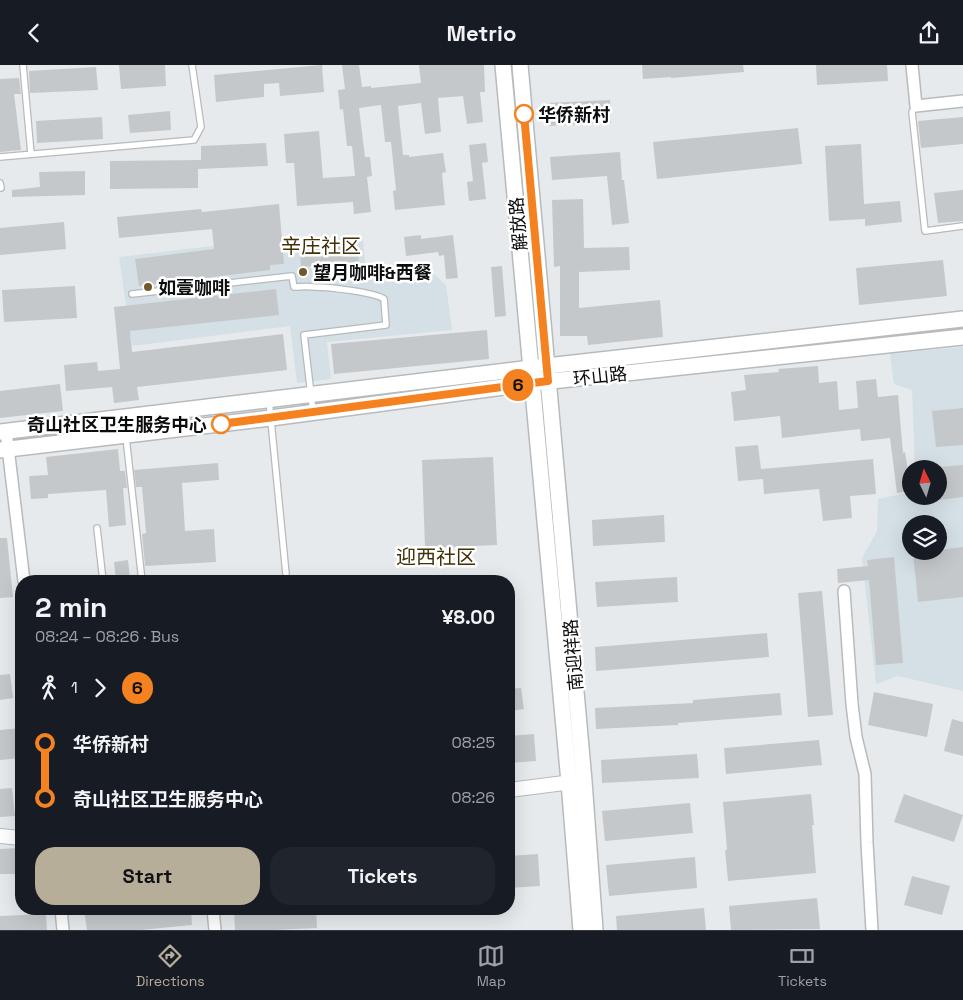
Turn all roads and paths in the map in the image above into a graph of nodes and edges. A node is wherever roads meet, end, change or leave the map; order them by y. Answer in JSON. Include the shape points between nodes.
{"nodes":[{"id":1,"x":23,"y":65,"type":"edge"},
{"id":2,"x":192,"y":65,"type":"edge"},
{"id":3,"x":503,"y":65,"type":"edge"},
{"id":4,"x":520,"y":65,"type":"edge"},
{"id":5,"x":912,"y":65,"type":"edge"},
{"id":6,"x":963,"y":101,"type":"edge"},
{"id":7,"x":916,"y":106,"type":"junction"},
{"id":8,"x":31,"y":154,"type":"junction"},
{"id":9,"x":0,"y":157,"type":"edge"},
{"id":10,"x":963,"y":227,"type":"edge"},
{"id":11,"x":132,"y":294,"type":"dead end"},
{"id":12,"x":963,"y":319,"type":"edge"},
{"id":13,"x":963,"y":337,"type":"edge"},
{"id":14,"x":548,"y":373,"type":"junction"},
{"id":15,"x":532,"y":376,"type":"junction"},
{"id":16,"x":311,"y":395,"type":"junction"},
{"id":17,"x":269,"y":400,"type":"junction"},
{"id":18,"x":313,"y":412,"type":"junction"},
{"id":19,"x":271,"y":418,"type":"junction"},
{"id":20,"x":3,"y":431,"type":"edge"},
{"id":21,"x":126,"y":435,"type":"junction"},
{"id":22,"x":4,"y":450,"type":"edge"},
{"id":23,"x":97,"y":528,"type":"dead end"},
{"id":24,"x":286,"y":574,"type":"dead end"},
{"id":25,"x":23,"y":575,"type":"edge"},
{"id":26,"x":102,"y":575,"type":"edge"},
{"id":27,"x":141,"y":575,"type":"edge"},
{"id":28,"x":844,"y":591,"type":"dead end"},
{"id":29,"x":576,"y":782,"type":"junction"},
{"id":30,"x":515,"y":788,"type":"edge"},
{"id":31,"x":0,"y":836,"type":"edge"},
{"id":32,"x":15,"y":837,"type":"edge"},
{"id":33,"x":62,"y":915,"type":"edge"},
{"id":34,"x":214,"y":915,"type":"edge"},
{"id":35,"x":63,"y":930,"type":"edge"},
{"id":36,"x":215,"y":930,"type":"edge"},
{"id":37,"x":581,"y":930,"type":"edge"},
{"id":38,"x":595,"y":930,"type":"edge"},
{"id":39,"x":872,"y":930,"type":"edge"}],
"edges":[{"from":1,"to":8,"type":"lane"},
{"from":2,"to":8,"type":"lane","via":[[201,127],[194,140]]},
{"from":3,"to":15,"type":"main road","name":"解放路"},
{"from":4,"to":14,"type":"main road","name":"解放路"},
{"from":5,"to":7,"type":"street"},
{"from":6,"to":7,"type":"street"},
{"from":7,"to":10,"type":"lane","via":[[912,112],[926,231]]},
{"from":8,"to":9,"type":"lane"},
{"from":11,"to":16,"type":"lane","via":[[292,276],[294,287],[380,296],[384,299],[386,325],[304,335]]},
{"from":12,"to":14,"type":"main road","name":"环山路"},
{"from":13,"to":14,"type":"main road","name":"环山路"},
{"from":14,"to":15,"type":"main road","name":"环山路"},
{"from":14,"to":29,"type":"main road","name":"南迎祥路"},
{"from":15,"to":16,"type":"main road","name":"环山路"},
{"from":15,"to":18,"type":"main road","name":"环山路"},
{"from":15,"to":29,"type":"main road","name":"南迎祥路"},
{"from":16,"to":17,"type":"main road","name":"环山路"},
{"from":16,"to":18,"type":"lane"},
{"from":17,"to":19,"type":"lane"},
{"from":17,"to":20,"type":"main road","name":"环山路"},
{"from":18,"to":19,"type":"main road","name":"环山路"},
{"from":19,"to":21,"type":"main road","name":"环山路"},
{"from":19,"to":24,"type":"lane"},
{"from":20,"to":22,"type":"street"},
{"from":21,"to":22,"type":"main road","name":"环山路"},
{"from":21,"to":27,"type":"lane"},
{"from":22,"to":25,"type":"street"},
{"from":23,"to":26,"type":"lane"},
{"from":28,"to":39,"type":"street","via":[[852,704],[865,773]]},
{"from":29,"to":30,"type":"street"},
{"from":29,"to":37,"type":"main road","name":"南迎祥路"},
{"from":29,"to":38,"type":"main road","name":"南迎祥路"},
{"from":31,"to":32,"type":"street"},
{"from":33,"to":35,"type":"street"},
{"from":34,"to":36,"type":"street"}]}
